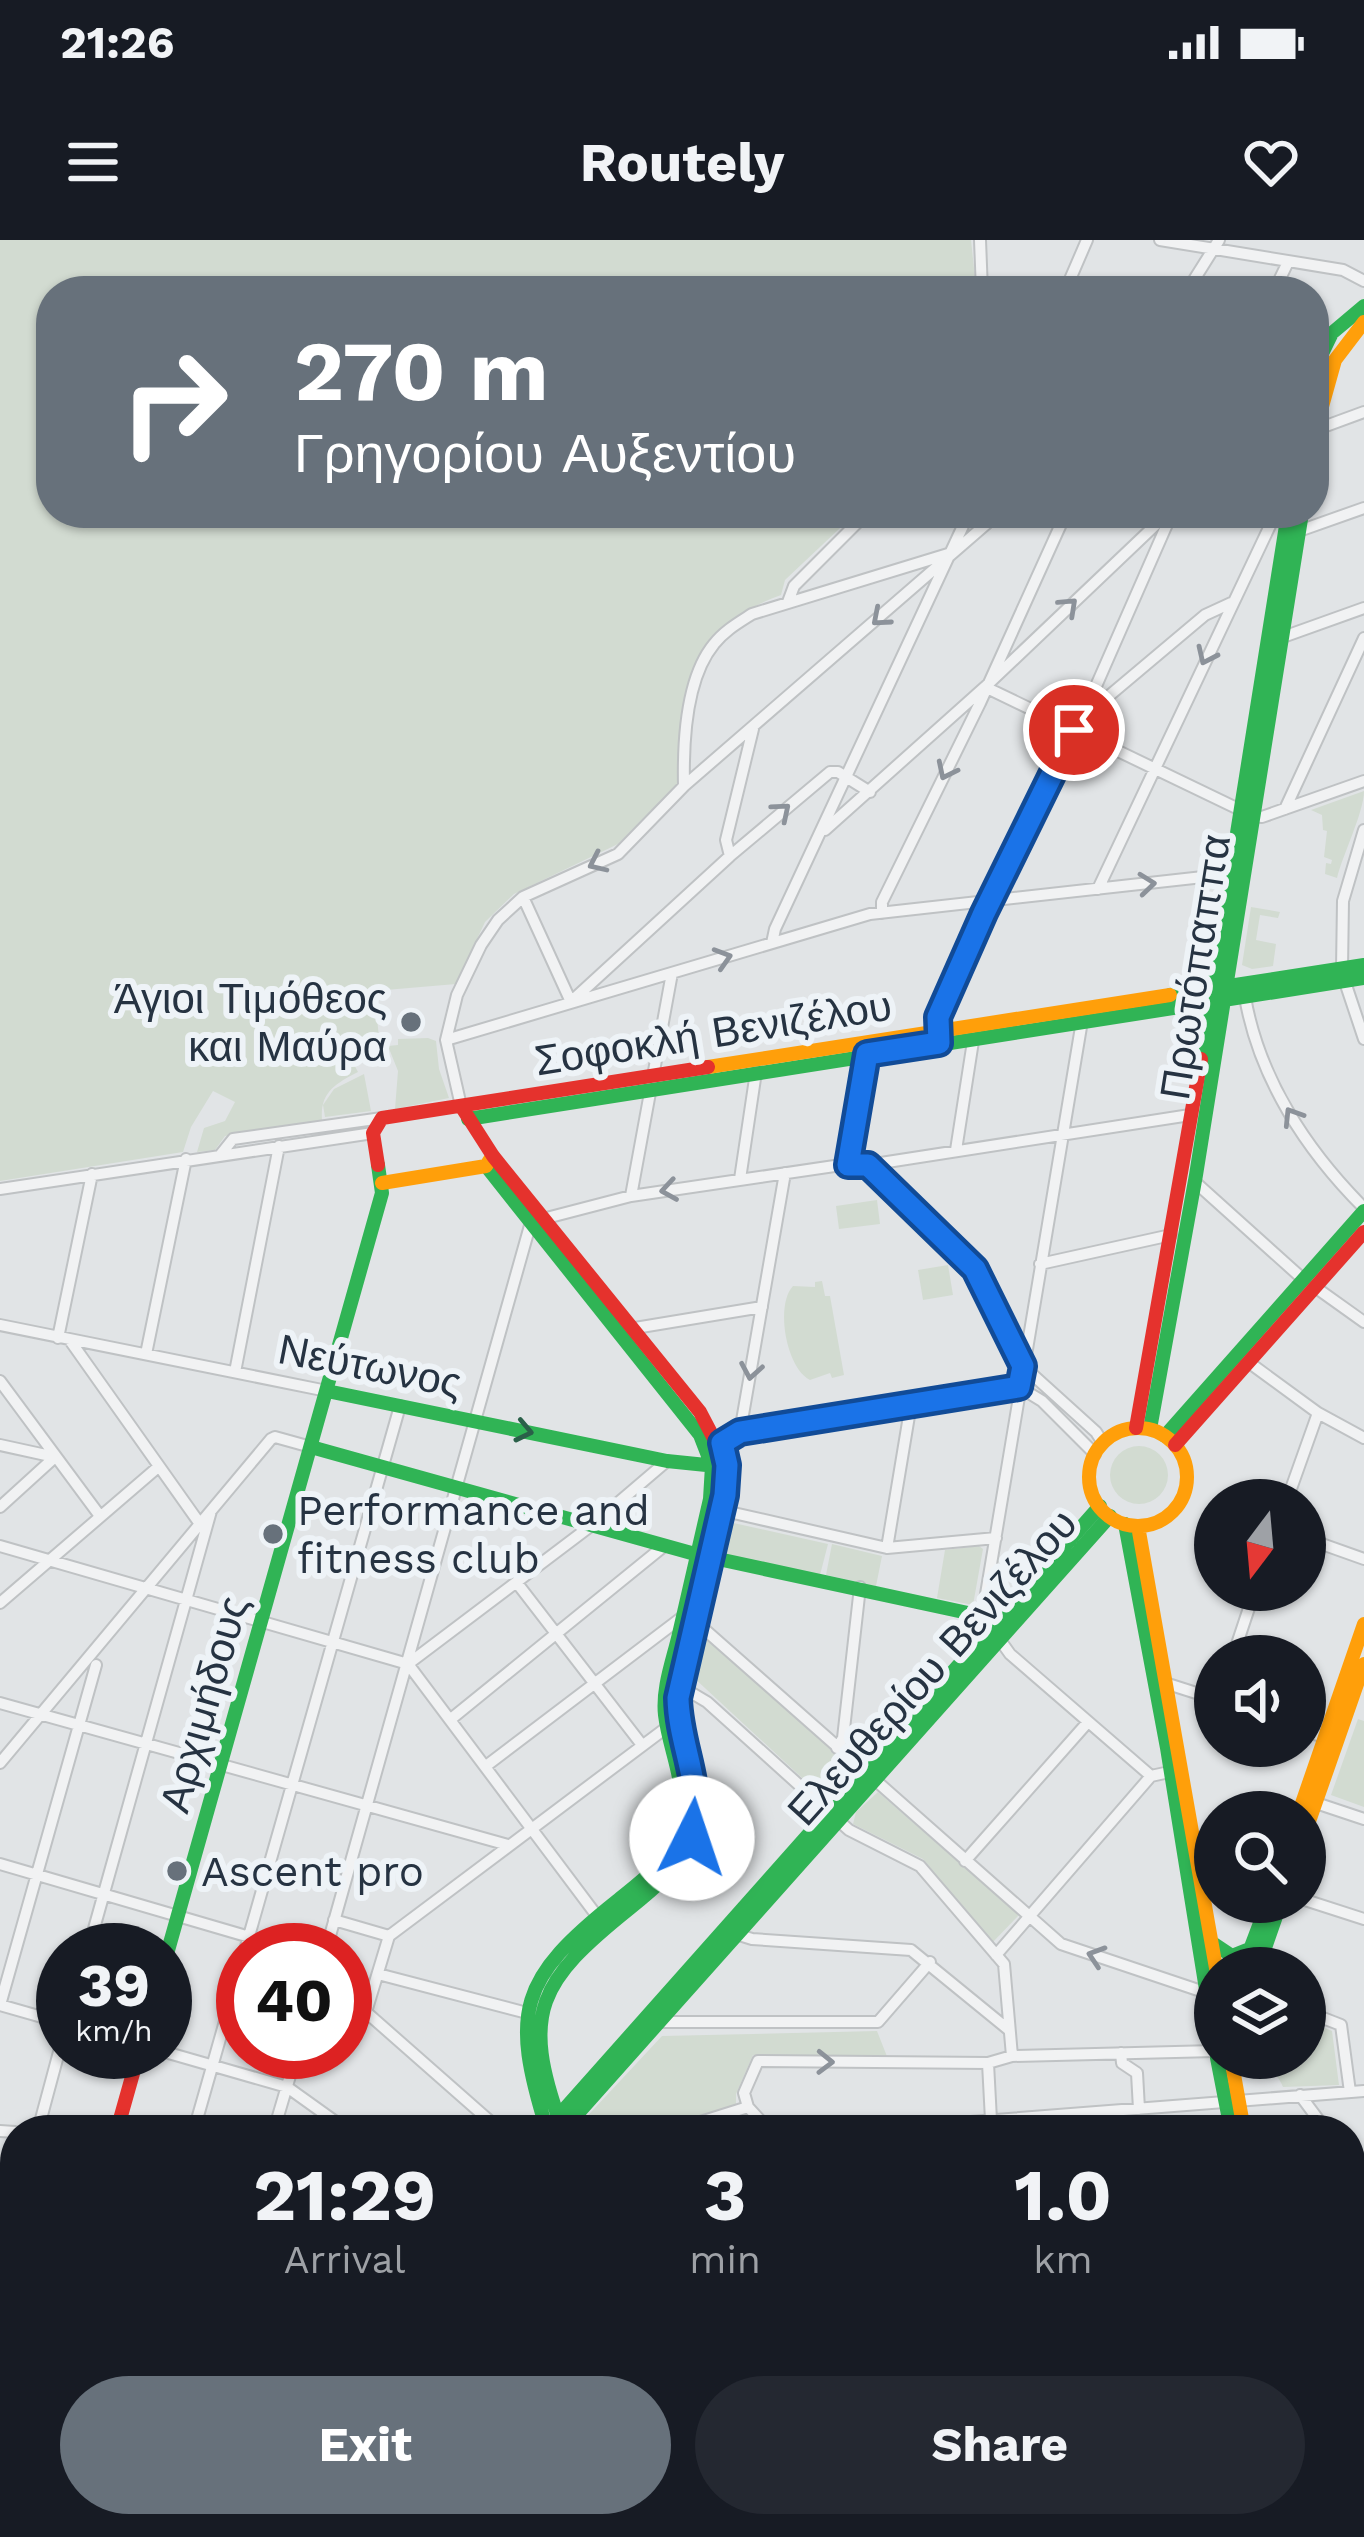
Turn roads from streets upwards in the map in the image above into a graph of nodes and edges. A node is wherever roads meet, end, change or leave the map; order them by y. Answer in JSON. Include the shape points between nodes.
{"nodes":[{"id":1,"x":980,"y":240,"type":"edge"},
{"id":2,"x":1087,"y":240,"type":"edge"},
{"id":3,"x":1160,"y":240,"type":"edge"},
{"id":4,"x":1216,"y":244,"type":"edge"},
{"id":5,"x":1288,"y":262,"type":"junction"},
{"id":6,"x":981,"y":276,"type":"edge"},
{"id":7,"x":1071,"y":276,"type":"edge"},
{"id":8,"x":1196,"y":276,"type":"edge"},
{"id":9,"x":1280,"y":276,"type":"edge"},
{"id":10,"x":1364,"y":281,"type":"edge"},
{"id":11,"x":1364,"y":306,"type":"edge"},
{"id":12,"x":1364,"y":322,"type":"edge"},
{"id":13,"x":1329,"y":339,"type":"edge"},
{"id":14,"x":1329,"y":370,"type":"edge"},
{"id":15,"x":1364,"y":412,"type":"edge"},
{"id":16,"x":1329,"y":426,"type":"edge"},
{"id":17,"x":1364,"y":508,"type":"edge"},
{"id":18,"x":1329,"y":520,"type":"edge"},
{"id":19,"x":852,"y":528,"type":"edge"},
{"id":20,"x":962,"y":528,"type":"edge"},
{"id":21,"x":981,"y":528,"type":"edge"},
{"id":22,"x":1059,"y":528,"type":"edge"},
{"id":23,"x":1154,"y":528,"type":"edge"},
{"id":24,"x":1164,"y":528,"type":"edge"},
{"id":25,"x":1269,"y":528,"type":"edge"},
{"id":26,"x":1286,"y":528,"type":"edge"},
{"id":27,"x":1300,"y":528,"type":"edge"},
{"id":28,"x":1307,"y":528,"type":"edge"},
{"id":29,"x":1299,"y":531,"type":"junction"},
{"id":30,"x":951,"y":553,"type":"junction"},
{"id":31,"x":1254,"y":558,"type":"junction"},
{"id":32,"x":1280,"y":563,"type":"junction"},
{"id":33,"x":788,"y":602,"type":"junction"},
{"id":34,"x":1232,"y":603,"type":"junction"},
{"id":35,"x":1364,"y":608,"type":"edge"},
{"id":36,"x":1019,"y":614,"type":"junction"},
{"id":37,"x":1042,"y":631,"type":"junction"},
{"id":38,"x":1283,"y":638,"type":"junction"},
{"id":39,"x":1364,"y":638,"type":"edge"},
{"id":40,"x":985,"y":687,"type":"junction"},
{"id":41,"x":1082,"y":718,"type":"junction"},
{"id":42,"x":942,"y":725,"type":"junction"},
{"id":43,"x":754,"y":726,"type":"junction"},
{"id":44,"x":1074,"y":730,"type":"junction"},
{"id":45,"x":962,"y":739,"type":"junction"},
{"id":46,"x":1154,"y":769,"type":"junction"},
{"id":47,"x":845,"y":776,"type":"junction"},
{"id":48,"x":1364,"y":782,"type":"edge"},
{"id":49,"x":684,"y":786,"type":"junction"},
{"id":50,"x":870,"y":792,"type":"junction"},
{"id":51,"x":1285,"y":809,"type":"junction"},
{"id":52,"x":1246,"y":814,"type":"junction"},
{"id":53,"x":1364,"y":830,"type":"edge"},
{"id":54,"x":822,"y":832,"type":"junction"},
{"id":55,"x":730,"y":856,"type":"junction"},
{"id":56,"x":1230,"y":874,"type":"junction"},
{"id":57,"x":1098,"y":889,"type":"junction"},
{"id":58,"x":523,"y":897,"type":"junction"},
{"id":59,"x":990,"y":902,"type":"junction"},
{"id":60,"x":881,"y":913,"type":"junction"},
{"id":61,"x":772,"y":943,"type":"junction"},
{"id":62,"x":1364,"y":965,"type":"edge"},
{"id":63,"x":672,"y":974,"type":"junction"},
{"id":64,"x":1343,"y":975,"type":"junction"},
{"id":65,"x":1364,"y":979,"type":"edge"},
{"id":66,"x":1218,"y":994,"type":"junction"},
{"id":67,"x":1244,"y":997,"type":"junction"},
{"id":68,"x":571,"y":1002,"type":"junction"},
{"id":69,"x":1082,"y":1021,"type":"junction"},
{"id":70,"x":974,"y":1032,"type":"junction"},
{"id":71,"x":937,"y":1037,"type":"junction"},
{"id":72,"x":1364,"y":1039,"type":"edge"},
{"id":73,"x":446,"y":1040,"type":"junction"},
{"id":74,"x":867,"y":1054,"type":"junction"},
{"id":75,"x":756,"y":1072,"type":"junction"},
{"id":76,"x":651,"y":1083,"type":"junction"},
{"id":77,"x":465,"y":1112,"type":"junction"},
{"id":78,"x":1190,"y":1115,"type":"junction"},
{"id":79,"x":382,"y":1118,"type":"junction"},
{"id":80,"x":373,"y":1133,"type":"junction"},
{"id":81,"x":1062,"y":1134,"type":"junction"},
{"id":82,"x":279,"y":1146,"type":"junction"},
{"id":83,"x":956,"y":1150,"type":"junction"},
{"id":84,"x":221,"y":1154,"type":"junction"},
{"id":85,"x":187,"y":1159,"type":"junction"},
{"id":86,"x":489,"y":1161,"type":"junction"},
{"id":87,"x":848,"y":1165,"type":"junction"},
{"id":88,"x":868,"y":1165,"type":"junction"},
{"id":89,"x":785,"y":1173,"type":"junction"},
{"id":90,"x":92,"y":1174,"type":"junction"},
{"id":91,"x":740,"y":1179,"type":"junction"},
{"id":92,"x":1195,"y":1182,"type":"junction"},
{"id":93,"x":382,"y":1183,"type":"junction"},
{"id":94,"x":0,"y":1189,"type":"edge"},
{"id":95,"x":631,"y":1196,"type":"junction"},
{"id":96,"x":1364,"y":1209,"type":"edge"},
{"id":97,"x":538,"y":1220,"type":"junction"},
{"id":98,"x":1364,"y":1232,"type":"edge"},
{"id":99,"x":1171,"y":1235,"type":"junction"},
{"id":100,"x":1040,"y":1264,"type":"junction"},
{"id":101,"x":1309,"y":1283,"type":"junction"},
{"id":102,"x":762,"y":1307,"type":"junction"},
{"id":103,"x":1364,"y":1322,"type":"edge"},
{"id":104,"x":0,"y":1325,"type":"edge"},
{"id":105,"x":627,"y":1330,"type":"junction"},
{"id":106,"x":64,"y":1339,"type":"junction"},
{"id":107,"x":146,"y":1354,"type":"junction"},
{"id":108,"x":1243,"y":1357,"type":"junction"},
{"id":109,"x":1023,"y":1366,"type":"junction"},
{"id":110,"x":235,"y":1372,"type":"junction"},
{"id":111,"x":0,"y":1382,"type":"edge"},
{"id":112,"x":1019,"y":1387,"type":"junction"},
{"id":113,"x":327,"y":1391,"type":"junction"},
{"id":114,"x":1042,"y":1401,"type":"junction"},
{"id":115,"x":911,"y":1404,"type":"junction"},
{"id":116,"x":400,"y":1406,"type":"junction"},
{"id":117,"x":1015,"y":1410,"type":"junction"},
{"id":118,"x":1318,"y":1412,"type":"junction"},
{"id":119,"x":474,"y":1420,"type":"junction"},
{"id":120,"x":740,"y":1432,"type":"junction"},
{"id":121,"x":1156,"y":1435,"type":"junction"},
{"id":122,"x":1364,"y":1438,"type":"edge"},
{"id":123,"x":0,"y":1445,"type":"edge"},
{"id":124,"x":714,"y":1445,"type":"junction"},
{"id":125,"x":311,"y":1447,"type":"junction"},
{"id":126,"x":1099,"y":1449,"type":"junction"},
{"id":127,"x":55,"y":1457,"type":"junction"},
{"id":128,"x":667,"y":1461,"type":"junction"},
{"id":129,"x":720,"y":1466,"type":"junction"},
{"id":130,"x":383,"y":1467,"type":"junction"},
{"id":131,"x":158,"y":1468,"type":"junction"},
{"id":132,"x":1294,"y":1479,"type":"edge"},
{"id":133,"x":456,"y":1487,"type":"junction"},
{"id":134,"x":0,"y":1507,"type":"edge"},
{"id":135,"x":715,"y":1508,"type":"junction"},
{"id":136,"x":211,"y":1511,"type":"junction"},
{"id":137,"x":1104,"y":1511,"type":"junction"},
{"id":138,"x":100,"y":1516,"type":"junction"},
{"id":139,"x":200,"y":1524,"type":"junction"},
{"id":140,"x":592,"y":1525,"type":"junction"},
{"id":141,"x":1132,"y":1525,"type":"junction"},
{"id":142,"x":996,"y":1538,"type":"junction"},
{"id":143,"x":1326,"y":1545,"type":"edge"},
{"id":144,"x":0,"y":1546,"type":"edge"},
{"id":145,"x":664,"y":1546,"type":"junction"},
{"id":146,"x":887,"y":1549,"type":"junction"},
{"id":147,"x":702,"y":1556,"type":"junction"},
{"id":148,"x":1364,"y":1559,"type":"edge"},
{"id":149,"x":49,"y":1560,"type":"junction"},
{"id":150,"x":517,"y":1583,"type":"junction"},
{"id":151,"x":145,"y":1587,"type":"junction"},
{"id":152,"x":860,"y":1587,"type":"junction"},
{"id":153,"x":188,"y":1600,"type":"junction"},
{"id":154,"x":0,"y":1603,"type":"edge"},
{"id":155,"x":978,"y":1617,"type":"junction"},
{"id":156,"x":688,"y":1619,"type":"junction"},
{"id":157,"x":262,"y":1621,"type":"junction"},
{"id":158,"x":1364,"y":1624,"type":"edge"},
{"id":159,"x":994,"y":1632,"type":"junction"},
{"id":160,"x":558,"y":1634,"type":"junction"},
{"id":161,"x":333,"y":1642,"type":"junction"},
{"id":162,"x":409,"y":1664,"type":"junction"},
{"id":163,"x":1364,"y":1664,"type":"edge"},
{"id":164,"x":96,"y":1665,"type":"dead end"},
{"id":165,"x":596,"y":1684,"type":"junction"},
{"id":166,"x":1168,"y":1684,"type":"junction"},
{"id":167,"x":680,"y":1686,"type":"junction"},
{"id":168,"x":1194,"y":1692,"type":"edge"},
{"id":169,"x":0,"y":1703,"type":"edge"},
{"id":170,"x":1350,"y":1706,"type":"edge"},
{"id":171,"x":39,"y":1714,"type":"junction"},
{"id":172,"x":451,"y":1719,"type":"junction"},
{"id":173,"x":1088,"y":1721,"type":"junction"},
{"id":174,"x":78,"y":1725,"type":"junction"},
{"id":175,"x":666,"y":1727,"type":"junction"},
{"id":176,"x":1326,"y":1735,"type":"edge"},
{"id":177,"x":146,"y":1744,"type":"junction"},
{"id":178,"x":642,"y":1744,"type":"junction"},
{"id":179,"x":837,"y":1748,"type":"junction"},
{"id":180,"x":0,"y":1762,"type":"edge"},
{"id":181,"x":221,"y":1765,"type":"junction"},
{"id":182,"x":486,"y":1766,"type":"junction"},
{"id":183,"x":1177,"y":1770,"type":"junction"},
{"id":184,"x":1151,"y":1776,"type":"junction"},
{"id":185,"x":869,"y":1777,"type":"junction"},
{"id":186,"x":292,"y":1785,"type":"junction"},
{"id":187,"x":1312,"y":1791,"type":"edge"},
{"id":188,"x":367,"y":1806,"type":"junction"},
{"id":189,"x":1326,"y":1810,"type":"edge"},
{"id":190,"x":834,"y":1816,"type":"junction"},
{"id":191,"x":1364,"y":1819,"type":"edge"},
{"id":192,"x":532,"y":1828,"type":"junction"},
{"id":193,"x":508,"y":1845,"type":"junction"},
{"id":194,"x":965,"y":1861,"type":"junction"},
{"id":195,"x":0,"y":1864,"type":"edge"},
{"id":196,"x":36,"y":1875,"type":"junction"},
{"id":197,"x":105,"y":1894,"type":"junction"},
{"id":198,"x":1326,"y":1907,"type":"edge"},
{"id":199,"x":178,"y":1916,"type":"junction"},
{"id":200,"x":597,"y":1916,"type":"junction"},
{"id":201,"x":1029,"y":1917,"type":"junction"},
{"id":202,"x":1364,"y":1919,"type":"edge"},
{"id":203,"x":334,"y":1920,"type":"junction"},
{"id":204,"x":96,"y":1923,"type":"edge"},
{"id":205,"x":176,"y":1923,"type":"edge"},
{"id":206,"x":253,"y":1923,"type":"edge"},
{"id":207,"x":333,"y":1923,"type":"edge"},
{"id":208,"x":216,"y":1927,"type":"edge"},
{"id":209,"x":731,"y":1931,"type":"junction"},
{"id":210,"x":389,"y":1936,"type":"junction"},
{"id":211,"x":1211,"y":1942,"type":"junction"},
{"id":212,"x":1205,"y":1947,"type":"edge"},
{"id":213,"x":1212,"y":1947,"type":"edge"},
{"id":214,"x":1219,"y":1947,"type":"edge"},
{"id":215,"x":996,"y":1955,"type":"junction"},
{"id":216,"x":930,"y":1962,"type":"junction"},
{"id":217,"x":378,"y":1974,"type":"junction"},
{"id":218,"x":1194,"y":1987,"type":"edge"},
{"id":219,"x":372,"y":1993,"type":"edge"},
{"id":220,"x":0,"y":2005,"type":"edge"},
{"id":221,"x":534,"y":2014,"type":"junction"},
{"id":222,"x":36,"y":2015,"type":"edge"},
{"id":223,"x":372,"y":2017,"type":"edge"},
{"id":224,"x":1326,"y":2019,"type":"edge"},
{"id":225,"x":652,"y":2020,"type":"junction"},
{"id":226,"x":1009,"y":2030,"type":"junction"},
{"id":227,"x":216,"y":2051,"type":"edge"},
{"id":228,"x":1194,"y":2052,"type":"edge"},
{"id":229,"x":1120,"y":2054,"type":"junction"},
{"id":230,"x":1012,"y":2056,"type":"junction"},
{"id":231,"x":192,"y":2059,"type":"edge"},
{"id":232,"x":988,"y":2063,"type":"junction"},
{"id":233,"x":212,"y":2065,"type":"junction"},
{"id":234,"x":52,"y":2079,"type":"edge"},
{"id":235,"x":131,"y":2079,"type":"edge"},
{"id":236,"x":288,"y":2079,"type":"edge"},
{"id":237,"x":1225,"y":2079,"type":"edge"},
{"id":238,"x":1232,"y":2079,"type":"edge"},
{"id":239,"x":286,"y":2087,"type":"junction"},
{"id":240,"x":1364,"y":2091,"type":"edge"},
{"id":241,"x":1350,"y":2092,"type":"junction"},
{"id":242,"x":1300,"y":2095,"type":"junction"},
{"id":243,"x":1232,"y":2100,"type":"junction"},
{"id":244,"x":748,"y":2108,"type":"junction"},
{"id":245,"x":1139,"y":2109,"type":"junction"},
{"id":246,"x":1095,"y":2113,"type":"joint"},
{"id":247,"x":42,"y":2115,"type":"edge"},
{"id":248,"x":121,"y":2115,"type":"edge"},
{"id":249,"x":198,"y":2115,"type":"edge"},
{"id":250,"x":278,"y":2115,"type":"edge"},
{"id":251,"x":326,"y":2115,"type":"edge"},
{"id":252,"x":483,"y":2115,"type":"edge"},
{"id":253,"x":542,"y":2115,"type":"edge"},
{"id":254,"x":559,"y":2115,"type":"edge"},
{"id":255,"x":571,"y":2115,"type":"edge"},
{"id":256,"x":725,"y":2115,"type":"edge"},
{"id":257,"x":755,"y":2115,"type":"edge"},
{"id":258,"x":991,"y":2115,"type":"edge"},
{"id":259,"x":1066,"y":2115,"type":"edge"},
{"id":260,"x":1232,"y":2115,"type":"edge"},
{"id":261,"x":1238,"y":2115,"type":"edge"},
{"id":262,"x":1315,"y":2115,"type":"edge"}],
"edges":[{"from":1,"to":6,"type":"street"},
{"from":2,"to":7,"type":"street"},
{"from":3,"to":4,"type":"street"},
{"from":4,"to":5,"type":"street"},
{"from":4,"to":8,"type":"street"},
{"from":5,"to":9,"type":"street"},
{"from":5,"to":10,"type":"street"},
{"from":11,"to":13,"type":"street"},
{"from":12,"to":14,"type":"street"},
{"from":15,"to":16,"type":"street"},
{"from":17,"to":18,"type":"street"},
{"from":19,"to":33,"type":"street"},
{"from":20,"to":30,"type":"street"},
{"from":21,"to":30,"type":"street"},
{"from":22,"to":36,"type":"street"},
{"from":37,"to":23,"type":"street","one_way":true},
{"from":24,"to":41,"type":"street"},
{"from":25,"to":31,"type":"street"},
{"from":26,"to":32,"type":"street","name":"Πρωτόπαππα"},
{"from":27,"to":29,"type":"street","name":"Πρωτόπαππα"},
{"from":28,"to":29,"type":"street"},
{"from":29,"to":38,"type":"street","name":"Πρωτόπαππα"},
{"from":30,"to":33,"type":"street"},
{"from":30,"to":43,"type":"street","one_way":true},
{"from":30,"to":47,"type":"street"},
{"from":31,"to":32,"type":"street","via":[[1269,552]]},
{"from":31,"to":34,"type":"street"},
{"from":32,"to":52,"type":"street","name":"Πρωτόπαππα"},
{"from":33,"to":49,"type":"street","via":[[752,614],[712,646],[692,701]]},
{"from":34,"to":41,"type":"street","via":[[1205,615]]},
{"from":34,"to":46,"type":"street","one_way":true},
{"from":35,"to":38,"type":"street"},
{"from":36,"to":37,"type":"street"},
{"from":36,"to":40,"type":"street"},
{"from":37,"to":40,"type":"street"},
{"from":38,"to":52,"type":"street","name":"Πρωτόπαππα"},
{"from":39,"to":51,"type":"street"},
{"from":40,"to":42,"type":"street"},
{"from":40,"to":44,"type":"street"},
{"from":40,"to":45,"type":"street"},
{"from":41,"to":44,"type":"street"},
{"from":42,"to":45,"type":"street"},
{"from":42,"to":50,"type":"street"},
{"from":43,"to":49,"type":"street"},
{"from":43,"to":55,"type":"street","via":[[726,840]]},
{"from":44,"to":46,"type":"street"},
{"from":44,"to":59,"type":"street"},
{"from":45,"to":60,"type":"street","one_way":true},
{"from":46,"to":52,"type":"street"},
{"from":46,"to":57,"type":"street"},
{"from":47,"to":50,"type":"street"},
{"from":47,"to":54,"type":"street"},
{"from":55,"to":47,"type":"street","one_way":true,"via":[[830,772]]},
{"from":48,"to":51,"type":"street"},
{"from":49,"to":58,"type":"street","one_way":true,"via":[[618,854]]},
{"from":50,"to":54,"type":"street"},
{"from":51,"to":52,"type":"street"},
{"from":52,"to":56,"type":"street","name":"Πρωτόπαππα"},
{"from":52,"to":66,"type":"street","name":"Πρωτόπαππα"},
{"from":53,"to":64,"type":"street","via":[[1343,902]]},
{"from":54,"to":61,"type":"street"},
{"from":55,"to":68,"type":"street"},
{"from":57,"to":56,"type":"street","one_way":true},
{"from":56,"to":66,"type":"street","name":"Πρωτόπαππα"},
{"from":57,"to":59,"type":"street"},
{"from":58,"to":68,"type":"street"},
{"from":58,"to":73,"type":"street","via":[[481,945]]},
{"from":59,"to":60,"type":"street"},
{"from":59,"to":71,"type":"street"},
{"from":60,"to":61,"type":"street"},
{"from":63,"to":61,"type":"street","one_way":true},
{"from":62,"to":64,"type":"street","name":"Σοφοκλή Βενιζέλου"},
{"from":63,"to":68,"type":"street"},
{"from":63,"to":76,"type":"street"},
{"from":64,"to":65,"type":"street","name":"Σοφοκλή Βενιζέλου"},
{"from":64,"to":66,"type":"street","name":"Σοφοκλή Βενιζέλου"},
{"from":64,"to":67,"type":"street","name":"Σοφοκλή Βενιζέλου"},
{"from":64,"to":72,"type":"street"},
{"from":66,"to":67,"type":"street","name":"Σοφοκλή Βενιζέλου"},
{"from":66,"to":69,"type":"street","name":"Σοφοκλή Βενιζέλου"},
{"from":66,"to":70,"type":"street","name":"Σοφοκλή Βενιζέλου"},
{"from":66,"to":78,"type":"street","name":"Πρωτόπαππα"},
{"from":66,"to":92,"type":"street","name":"Πρωτόπαππα"},
{"from":96,"to":67,"type":"street","one_way":true,"via":[[1278,1093]]},
{"from":68,"to":73,"type":"street"},
{"from":69,"to":70,"type":"street","name":"Σοφοκλή Βενιζέλου"},
{"from":69,"to":81,"type":"street"},
{"from":70,"to":71,"type":"street","name":"Σοφοκλή Βενιζέλου"},
{"from":70,"to":83,"type":"street"},
{"from":71,"to":74,"type":"street","name":"Σοφοκλή Βενιζέλου"},
{"from":71,"to":76,"type":"street","name":"Σοφοκλή Βενιζέλου"},
{"from":73,"to":77,"type":"street"},
{"from":74,"to":75,"type":"street","name":"Σοφοκλή Βενιζέλου"},
{"from":74,"to":87,"type":"street"},
{"from":75,"to":76,"type":"street","name":"Σοφοκλή Βενιζέλου"},
{"from":75,"to":91,"type":"street"},
{"from":76,"to":77,"type":"street","name":"Σοφοκλή Βενιζέλου"},
{"from":76,"to":95,"type":"street"},
{"from":77,"to":79,"type":"street","name":"Σοφοκλή Βενιζέλου"},
{"from":77,"to":86,"type":"street"},
{"from":78,"to":81,"type":"street"},
{"from":78,"to":99,"type":"street","name":"Πρωτόπαππα"},
{"from":79,"to":80,"type":"street"},
{"from":79,"to":84,"type":"street","name":"Σοφοκλή Βενιζέλου","via":[[233,1139]]},
{"from":80,"to":82,"type":"street","name":"Σοφοκλή Βενιζέλου"},
{"from":80,"to":93,"type":"street","name":"Αρχιμήδους"},
{"from":81,"to":83,"type":"street"},
{"from":81,"to":100,"type":"street"},
{"from":82,"to":84,"type":"street","name":"Σοφοκλή Βενιζέλου"},
{"from":82,"to":110,"type":"street"},
{"from":83,"to":88,"type":"street"},
{"from":84,"to":85,"type":"street","name":"Σοφοκλή Βενιζέλου"},
{"from":85,"to":90,"type":"street","name":"Σοφοκλή Βενιζέλου"},
{"from":85,"to":107,"type":"street"},
{"from":86,"to":93,"type":"street"},
{"from":86,"to":97,"type":"street"},
{"from":87,"to":88,"type":"street"},
{"from":87,"to":89,"type":"street"},
{"from":88,"to":109,"type":"street","via":[[975,1269]]},
{"from":89,"to":91,"type":"street"},
{"from":89,"to":102,"type":"street"},
{"from":90,"to":94,"type":"street","name":"Σοφοκλή Βενιζέλου"},
{"from":90,"to":106,"type":"street"},
{"from":91,"to":95,"type":"street","one_way":true},
{"from":92,"to":101,"type":"street"},
{"from":92,"to":121,"type":"street","name":"Πρωτόπαππα"},
{"from":93,"to":113,"type":"street","name":"Αρχιμήδους"},
{"from":95,"to":97,"type":"street"},
{"from":96,"to":101,"type":"street"},
{"from":97,"to":105,"type":"street"},
{"from":97,"to":119,"type":"street"},
{"from":98,"to":101,"type":"street"},
{"from":99,"to":100,"type":"street"},
{"from":99,"to":121,"type":"street","name":"Πρωτόπαππα"},
{"from":100,"to":109,"type":"street"},
{"from":101,"to":103,"type":"street"},
{"from":101,"to":108,"type":"street"},
{"from":102,"to":105,"type":"street"},
{"from":102,"to":120,"type":"street","one_way":true},
{"from":104,"to":106,"type":"street","name":"Νεύτωνος"},
{"from":105,"to":124,"type":"street"},
{"from":106,"to":107,"type":"street","name":"Νεύτωνος"},
{"from":106,"to":131,"type":"street"},
{"from":107,"to":110,"type":"street","name":"Νεύτωνος"},
{"from":108,"to":118,"type":"street"},
{"from":108,"to":121,"type":"street"},
{"from":109,"to":112,"type":"street"},
{"from":109,"to":126,"type":"street","via":[[1096,1432]]},
{"from":110,"to":113,"type":"street","name":"Νεύτωνος"},
{"from":111,"to":127,"type":"street"},
{"from":112,"to":114,"type":"street"},
{"from":112,"to":115,"type":"street"},
{"from":112,"to":117,"type":"street"},
{"from":113,"to":116,"type":"street","name":"Νεύτωνος"},
{"from":113,"to":125,"type":"street","name":"Αρχιμήδους"},
{"from":114,"to":117,"type":"street"},
{"from":114,"to":126,"type":"street"},
{"from":115,"to":120,"type":"street"},
{"from":115,"to":146,"type":"street"},
{"from":116,"to":119,"type":"street","name":"Νεύτωνος"},
{"from":116,"to":130,"type":"street"},
{"from":117,"to":142,"type":"street"},
{"from":118,"to":122,"type":"street"},
{"from":118,"to":132,"type":"street"},
{"from":119,"to":128,"type":"street","name":"Νεύτωνος","one_way":true},
{"from":119,"to":133,"type":"street"},
{"from":120,"to":124,"type":"street"},
{"from":121,"to":126,"type":"street","via":[[1124,1430]]},
{"from":121,"to":141,"type":"street","via":[[1187,1470],[1183,1497],[1165,1518]]},
{"from":123,"to":127,"type":"street"},
{"from":124,"to":129,"type":"street"},
{"from":125,"to":130,"type":"street"},
{"from":125,"to":136,"type":"street","via":[[273,1438]]},
{"from":125,"to":157,"type":"street","name":"Αρχιμήδους"},
{"from":126,"to":137,"type":"street","via":[[1090,1481]]},
{"from":127,"to":134,"type":"street"},
{"from":127,"to":138,"type":"street"},
{"from":128,"to":129,"type":"street","name":"Νεύτωνος"},
{"from":128,"to":140,"type":"street"},
{"from":129,"to":135,"type":"street"},
{"from":130,"to":133,"type":"street"},
{"from":130,"to":161,"type":"street"},
{"from":131,"to":138,"type":"street"},
{"from":131,"to":139,"type":"street"},
{"from":133,"to":140,"type":"street"},
{"from":133,"to":162,"type":"street"},
{"from":135,"to":146,"type":"street"},
{"from":135,"to":147,"type":"street"},
{"from":136,"to":139,"type":"street"},
{"from":136,"to":153,"type":"street"},
{"from":137,"to":141,"type":"street"},
{"from":137,"to":159,"type":"street","name":"Ελευθερίου Βενιζέλου"},
{"from":138,"to":149,"type":"street"},
{"from":139,"to":151,"type":"street"},
{"from":140,"to":145,"type":"street"},
{"from":140,"to":150,"type":"street"},
{"from":141,"to":166,"type":"street"},
{"from":141,"to":183,"type":"street"},
{"from":142,"to":146,"type":"street"},
{"from":142,"to":155,"type":"street"},
{"from":143,"to":148,"type":"street"},
{"from":144,"to":149,"type":"street"},
{"from":145,"to":147,"type":"street"},
{"from":145,"to":160,"type":"street"},
{"from":147,"to":152,"type":"street"},
{"from":147,"to":156,"type":"street"},
{"from":149,"to":151,"type":"street"},
{"from":149,"to":154,"type":"street"},
{"from":150,"to":160,"type":"street"},
{"from":150,"to":162,"type":"street"},
{"from":151,"to":153,"type":"street"},
{"from":151,"to":171,"type":"street"},
{"from":152,"to":155,"type":"street"},
{"from":152,"to":179,"type":"street"},
{"from":153,"to":157,"type":"street"},
{"from":153,"to":177,"type":"street"},
{"from":155,"to":159,"type":"street"},
{"from":156,"to":165,"type":"street"},
{"from":156,"to":167,"type":"street"},
{"from":156,"to":175,"type":"street","via":[[664,1697]]},
{"from":156,"to":179,"type":"street"},
{"from":157,"to":161,"type":"street"},
{"from":157,"to":181,"type":"street","name":"Αρχιμήδους"},
{"from":158,"to":170,"type":"street"},
{"from":159,"to":173,"type":"street"},
{"from":159,"to":185,"type":"street","name":"Ελευθερίου Βενιζέλου"},
{"from":160,"to":165,"type":"street"},
{"from":160,"to":172,"type":"street"},
{"from":161,"to":162,"type":"street"},
{"from":161,"to":186,"type":"street"},
{"from":162,"to":172,"type":"street"},
{"from":162,"to":188,"type":"street"},
{"from":163,"to":170,"type":"street"},
{"from":164,"to":174,"type":"street"},
{"from":165,"to":178,"type":"street"},
{"from":165,"to":182,"type":"street"},
{"from":166,"to":168,"type":"street"},
{"from":166,"to":183,"type":"street"},
{"from":167,"to":190,"type":"street"},
{"from":167,"to":221,"type":"street","via":[[679,1722],[698,1800],[692,1838],[659,1884],[567,1959]]},
{"from":169,"to":171,"type":"street"},
{"from":170,"to":176,"type":"street"},
{"from":170,"to":187,"type":"street"},
{"from":171,"to":174,"type":"street"},
{"from":171,"to":180,"type":"street"},
{"from":172,"to":182,"type":"street"},
{"from":173,"to":184,"type":"street"},
{"from":173,"to":194,"type":"street"},
{"from":174,"to":177,"type":"street"},
{"from":174,"to":196,"type":"street"},
{"from":175,"to":178,"type":"street"},
{"from":175,"to":200,"type":"street","via":[[682,1784],[678,1834],[656,1868]]},
{"from":177,"to":181,"type":"street"},
{"from":177,"to":197,"type":"street"},
{"from":178,"to":192,"type":"street"},
{"from":179,"to":185,"type":"street"},
{"from":181,"to":186,"type":"street"},
{"from":181,"to":199,"type":"street","name":"Αρχιμήδους"},
{"from":182,"to":192,"type":"street"},
{"from":183,"to":184,"type":"street"},
{"from":183,"to":211,"type":"street"},
{"from":183,"to":212,"type":"street"},
{"from":184,"to":201,"type":"street"},
{"from":185,"to":190,"type":"street","name":"Ελευθερίου Βενιζέλου"},
{"from":185,"to":194,"type":"street"},
{"from":186,"to":188,"type":"street"},
{"from":186,"to":206,"type":"street"},
{"from":188,"to":193,"type":"street"},
{"from":188,"to":203,"type":"street"},
{"from":189,"to":191,"type":"street"},
{"from":190,"to":209,"type":"street","name":"Ελευθερίου Βενιζέλου"},
{"from":190,"to":215,"type":"street","via":[[920,1866]]},
{"from":192,"to":193,"type":"street"},
{"from":192,"to":200,"type":"street"},
{"from":193,"to":210,"type":"street"},
{"from":194,"to":201,"type":"street"},
{"from":195,"to":196,"type":"street"},
{"from":196,"to":197,"type":"street"},
{"from":196,"to":220,"type":"street"},
{"from":197,"to":199,"type":"street"},
{"from":197,"to":204,"type":"street"},
{"from":198,"to":202,"type":"street"},
{"from":199,"to":205,"type":"street","name":"Αρχιμήδους"},
{"from":199,"to":208,"type":"street"},
{"from":200,"to":221,"type":"street","via":[[538,1974]]},
{"from":201,"to":215,"type":"street"},
{"from":218,"to":201,"type":"street","one_way":true,"via":[[1065,1946]]},
{"from":203,"to":207,"type":"street"},
{"from":203,"to":210,"type":"street"},
{"from":209,"to":216,"type":"street","via":[[911,1950]]},
{"from":209,"to":225,"type":"street","name":"Ελευθερίου Βενιζέλου"},
{"from":210,"to":217,"type":"street"},
{"from":211,"to":213,"type":"street"},
{"from":211,"to":214,"type":"street"},
{"from":215,"to":226,"type":"street","via":[[1004,1964]]},
{"from":216,"to":225,"type":"street","via":[[878,2022]]},
{"from":216,"to":226,"type":"street"},
{"from":217,"to":219,"type":"street"},
{"from":217,"to":221,"type":"street"},
{"from":220,"to":222,"type":"street"},
{"from":221,"to":253,"type":"street","via":[[527,2063]]},
{"from":221,"to":254,"type":"street"},
{"from":223,"to":252,"type":"street"},
{"from":224,"to":241,"type":"street","via":[[1341,2025]]},
{"from":225,"to":255,"type":"street","name":"Ελευθερίου Βενιζέλου"},
{"from":226,"to":230,"type":"street"},
{"from":227,"to":233,"type":"street"},
{"from":228,"to":229,"type":"street"},
{"from":229,"to":230,"type":"street"},
{"from":229,"to":245,"type":"street","via":[[1137,2074]]},
{"from":230,"to":232,"type":"street"},
{"from":231,"to":233,"type":"street"},
{"from":244,"to":232,"type":"street","one_way":true,"via":[[744,2093],[758,2061]]},
{"from":232,"to":258,"type":"street"},
{"from":233,"to":239,"type":"street"},
{"from":233,"to":249,"type":"street"},
{"from":234,"to":247,"type":"street"},
{"from":235,"to":248,"type":"street"},
{"from":236,"to":239,"type":"street"},
{"from":237,"to":243,"type":"street"},
{"from":238,"to":243,"type":"street"},
{"from":239,"to":250,"type":"street"},
{"from":239,"to":251,"type":"street"},
{"from":240,"to":241,"type":"street"},
{"from":241,"to":242,"type":"street"},
{"from":242,"to":243,"type":"street"},
{"from":242,"to":262,"type":"street"},
{"from":243,"to":245,"type":"street"},
{"from":243,"to":260,"type":"street"},
{"from":243,"to":261,"type":"street"},
{"from":244,"to":256,"type":"street"},
{"from":244,"to":257,"type":"street"},
{"from":245,"to":246,"type":"street"},
{"from":246,"to":259,"type":"street"}]}
